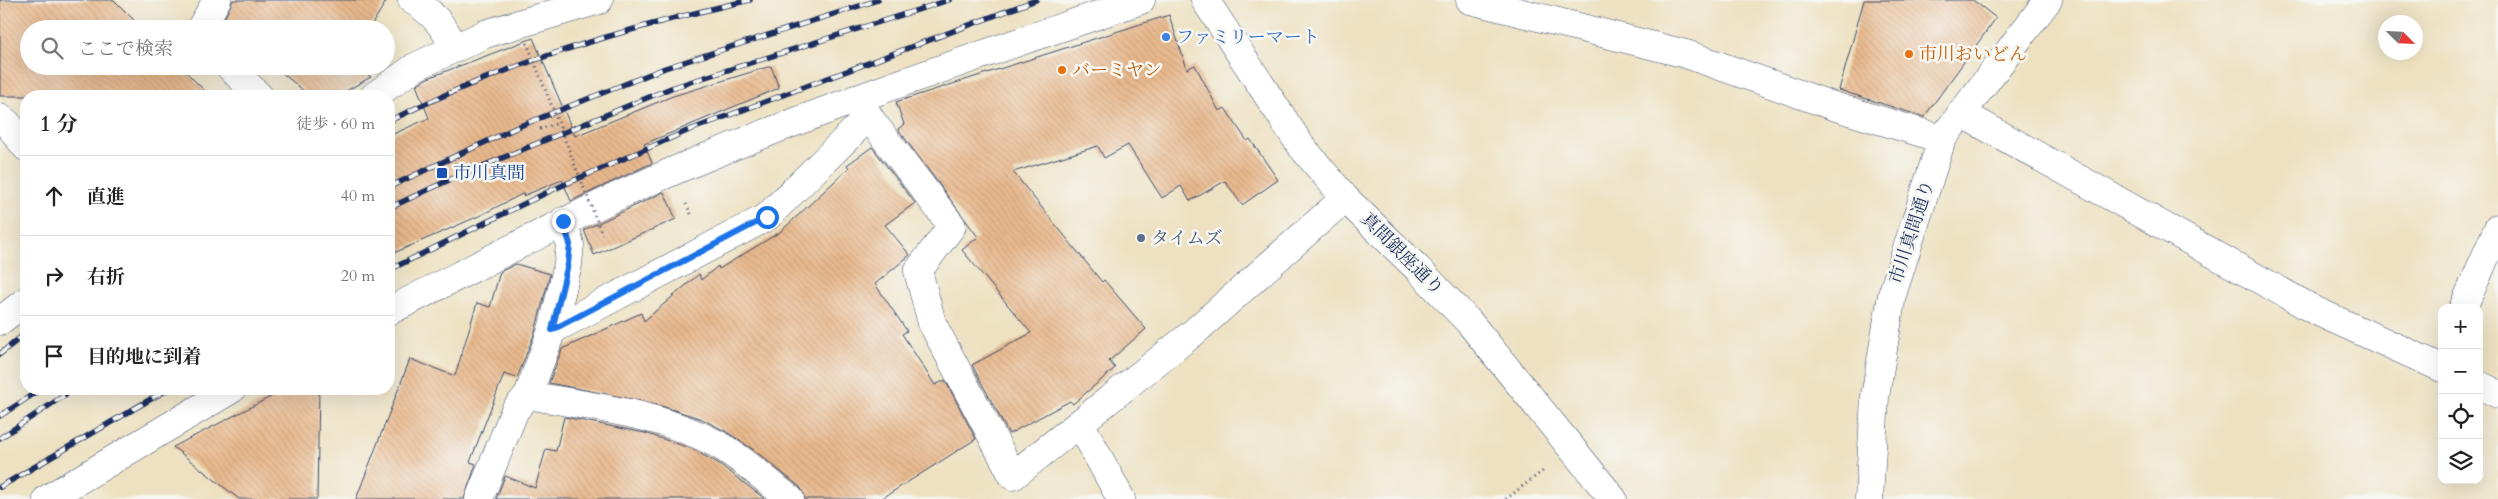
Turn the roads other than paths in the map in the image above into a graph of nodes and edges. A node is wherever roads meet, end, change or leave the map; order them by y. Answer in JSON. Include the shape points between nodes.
{"nodes":[{"id":1,"x":217,"y":0,"type":"edge"},
{"id":2,"x":412,"y":0,"type":"edge"},
{"id":3,"x":599,"y":0,"type":"edge"},
{"id":4,"x":1141,"y":0,"type":"edge"},
{"id":5,"x":1205,"y":0,"type":"edge"},
{"id":6,"x":1470,"y":0,"type":"edge"},
{"id":7,"x":2048,"y":0,"type":"edge"},
{"id":8,"x":205,"y":20,"type":"edge"},
{"id":9,"x":455,"y":48,"type":"junction"},
{"id":10,"x":238,"y":75,"type":"edge"},
{"id":11,"x":254,"y":90,"type":"edge"},
{"id":12,"x":383,"y":90,"type":"edge"},
{"id":13,"x":862,"y":107,"type":"junction"},
{"id":14,"x":1962,"y":113,"type":"junction"},
{"id":15,"x":0,"y":118,"type":"edge"},
{"id":16,"x":20,"y":139,"type":"edge"},
{"id":17,"x":1942,"y":139,"type":"junction"},
{"id":18,"x":1345,"y":198,"type":"junction"},
{"id":19,"x":563,"y":221,"type":"junction"},
{"id":20,"x":2498,"y":228,"type":"edge"},
{"id":21,"x":2465,"y":304,"type":"edge"},
{"id":22,"x":20,"y":306,"type":"edge"},
{"id":23,"x":395,"y":308,"type":"edge"},
{"id":24,"x":0,"y":321,"type":"edge"},
{"id":25,"x":552,"y":330,"type":"junction"},
{"id":26,"x":2438,"y":363,"type":"edge"},
{"id":27,"x":2483,"y":388,"type":"edge"},
{"id":28,"x":2498,"y":394,"type":"edge"},
{"id":29,"x":222,"y":395,"type":"edge"},
{"id":30,"x":528,"y":395,"type":"junction"},
{"id":31,"x":1080,"y":423,"type":"junction"},
{"id":32,"x":47,"y":499,"type":"edge"},
{"id":33,"x":479,"y":499,"type":"edge"},
{"id":34,"x":790,"y":499,"type":"edge"},
{"id":35,"x":1120,"y":499,"type":"edge"},
{"id":36,"x":1613,"y":499,"type":"edge"},
{"id":37,"x":1869,"y":499,"type":"edge"}],
"edges":[{"from":1,"to":8,"type":"street"},
{"from":2,"to":9,"type":"street","via":[[444,26]]},
{"from":3,"to":9,"type":"street","via":[[485,34]]},
{"from":4,"to":13,"type":"street"},
{"from":5,"to":18,"type":"street","name":"真間銀座通り","via":[[1300,146]]},
{"from":6,"to":17,"type":"street","via":[[1686,54],[1833,106]]},
{"from":7,"to":14,"type":"street","name":"市川真間通り"},
{"from":9,"to":12,"type":"street","via":[[416,67]]},
{"from":10,"to":11,"type":"street"},
{"from":13,"to":19,"type":"street","via":[[700,159]]},
{"from":13,"to":25,"type":"street","via":[[767,217]]},
{"from":13,"to":31,"type":"street","via":[[952,226],[918,271],[932,323],[1013,476]]},
{"from":14,"to":17,"type":"street","name":"市川真間通り"},
{"from":14,"to":26,"type":"street","via":[[2316,311]]},
{"from":15,"to":16,"type":"street"},
{"from":17,"to":37,"type":"street","name":"市川真間通り","via":[[1892,295],[1875,397]]},
{"from":18,"to":31,"type":"street","via":[[1193,333]]},
{"from":18,"to":36,"type":"street","name":"真間銀座通り","via":[[1469,322]]},
{"from":19,"to":23,"type":"street"},
{"from":19,"to":25,"type":"street","via":[[570,244],[568,264]]},
{"from":20,"to":21,"type":"street"},
{"from":22,"to":24,"type":"street"},
{"from":25,"to":30,"type":"street"},
{"from":27,"to":28,"type":"street"},
{"from":29,"to":32,"type":"street"},
{"from":30,"to":33,"type":"street","via":[[515,410]]},
{"from":30,"to":34,"type":"street","via":[[660,421],[688,431],[718,444]]},
{"from":31,"to":35,"type":"street"}]}
